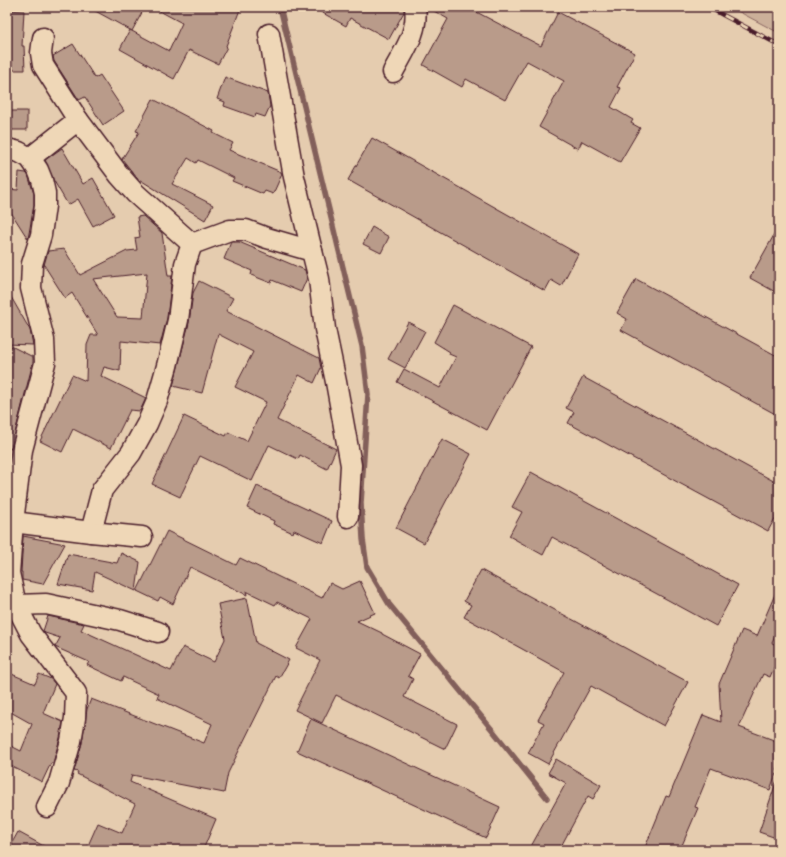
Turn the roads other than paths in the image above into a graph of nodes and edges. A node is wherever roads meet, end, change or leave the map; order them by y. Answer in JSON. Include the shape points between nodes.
{"nodes":[{"id":1,"x":415,"y":7,"type":"edge"},
{"id":2,"x":269,"y":34,"type":"dead end"},
{"id":3,"x":43,"y":38,"type":"dead end"},
{"id":4,"x":393,"y":72,"type":"dead end"},
{"id":5,"x":78,"y":120,"type":"junction"},
{"id":6,"x":7,"y":149,"type":"edge"},
{"id":7,"x":30,"y":158,"type":"junction"},
{"id":8,"x":192,"y":244,"type":"junction"},
{"id":9,"x":312,"y":252,"type":"junction"},
{"id":10,"x":348,"y":517,"type":"dead end"},
{"id":11,"x":13,"y":522,"type":"junction"},
{"id":12,"x":91,"y":532,"type":"junction"},
{"id":13,"x":142,"y":537,"type":"dead end"},
{"id":14,"x":16,"y":605,"type":"junction"},
{"id":15,"x":158,"y":632,"type":"dead end"},
{"id":16,"x":47,"y":807,"type":"dead end"}],
"edges":[{"from":1,"to":4,"type":"street","via":[[417,18],[411,38]]},
{"from":2,"to":9,"type":"street","via":[[294,177]]},
{"from":3,"to":5,"type":"street","via":[[43,65]]},
{"from":5,"to":7,"type":"street"},
{"from":5,"to":8,"type":"street","via":[[135,193]]},
{"from":6,"to":7,"type":"street"},
{"from":7,"to":11,"type":"street","via":[[38,170],[45,193],[40,235],[32,264],[31,288],[44,340],[45,363],[22,450]]},
{"from":8,"to":9,"type":"street","via":[[230,230],[246,230]]},
{"from":8,"to":12,"type":"street","via":[[185,264],[176,328],[157,400],[131,453],[102,490]]},
{"from":9,"to":10,"type":"street","via":[[319,279],[324,329],[351,465]]},
{"from":11,"to":12,"type":"street"},
{"from":11,"to":14,"type":"street","via":[[9,573]]},
{"from":12,"to":13,"type":"street"},
{"from":14,"to":15,"type":"street","via":[[46,604],[120,620]]},
{"from":14,"to":16,"type":"street","via":[[31,634],[76,692],[72,741],[59,783]]}]}
